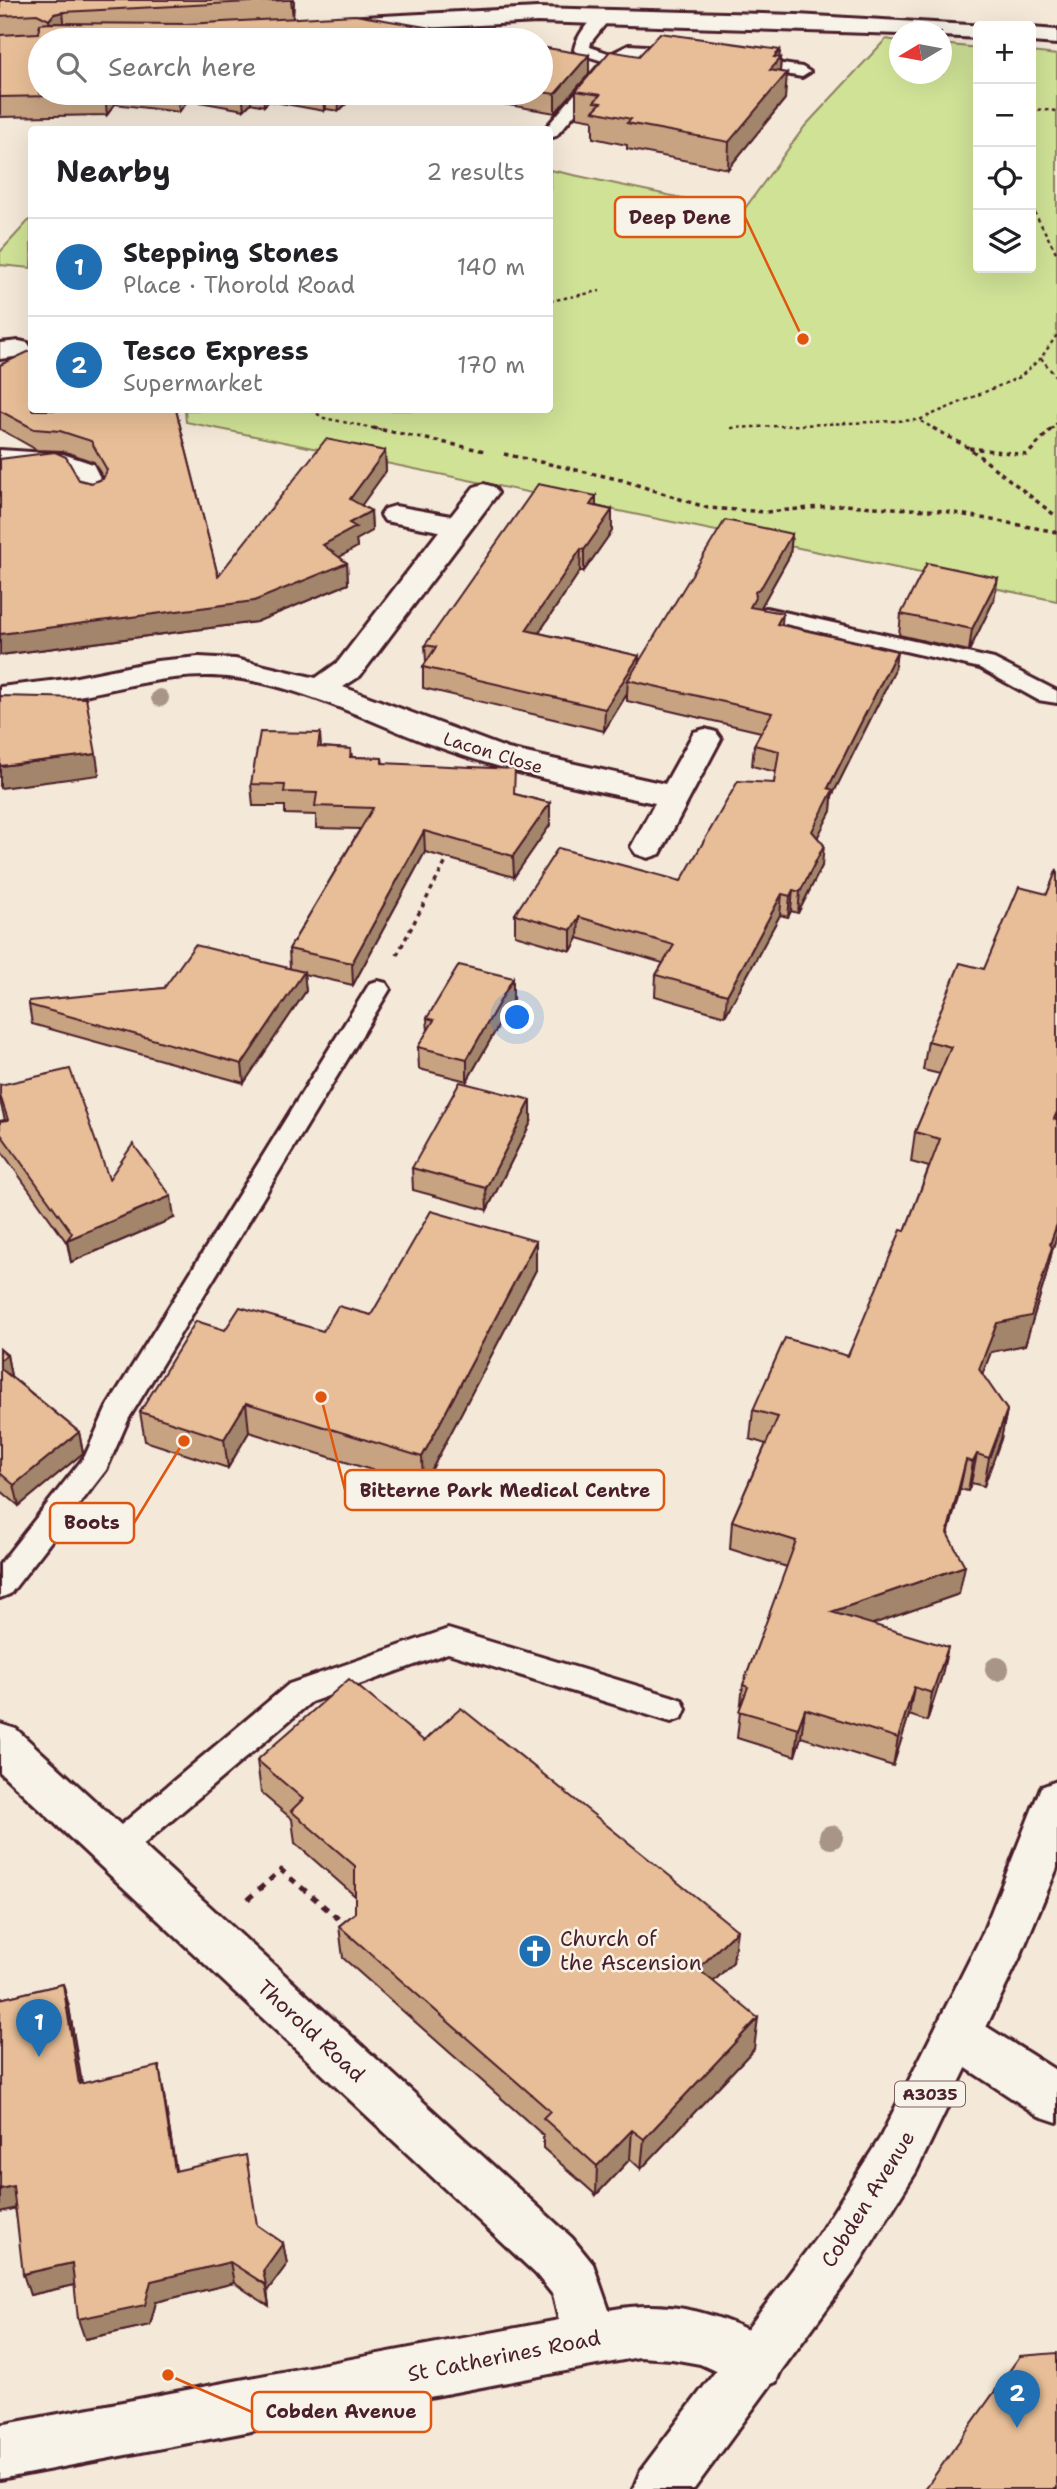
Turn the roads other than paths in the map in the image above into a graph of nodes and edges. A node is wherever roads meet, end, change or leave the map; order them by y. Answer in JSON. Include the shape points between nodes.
{"nodes":[{"id":1,"x":793,"y":11,"type":"edge"},
{"id":2,"x":603,"y":17,"type":"junction"},
{"id":3,"x":323,"y":26,"type":"edge"},
{"id":4,"x":973,"y":30,"type":"edge"},
{"id":5,"x":1036,"y":35,"type":"edge"},
{"id":6,"x":1057,"y":37,"type":"edge"},
{"id":7,"x":692,"y":55,"type":"edge"},
{"id":8,"x":613,"y":59,"type":"junction"},
{"id":9,"x":733,"y":61,"type":"edge"},
{"id":10,"x":802,"y":72,"type":"dead end"},
{"id":11,"x":553,"y":129,"type":"edge"},
{"id":12,"x":96,"y":446,"type":"edge"},
{"id":13,"x":0,"y":458,"type":"edge"},
{"id":14,"x":63,"y":462,"type":"junction"},
{"id":15,"x":93,"y":492,"type":"edge"},
{"id":16,"x":484,"y":493,"type":"dead end"},
{"id":17,"x":395,"y":514,"type":"dead end"},
{"id":18,"x":458,"y":526,"type":"junction"},
{"id":19,"x":766,"y":614,"type":"edge"},
{"id":20,"x":319,"y":690,"type":"junction"},
{"id":21,"x":0,"y":696,"type":"edge"},
{"id":22,"x":1057,"y":697,"type":"edge"},
{"id":23,"x":705,"y":739,"type":"dead end"},
{"id":24,"x":673,"y":796,"type":"junction"},
{"id":25,"x":648,"y":847,"type":"dead end"},
{"id":26,"x":378,"y":989,"type":"road end"},
{"id":27,"x":0,"y":1586,"type":"edge"},
{"id":28,"x":671,"y":1709,"type":"dead end"},
{"id":29,"x":0,"y":1743,"type":"edge"},
{"id":30,"x":1057,"y":1801,"type":"edge"},
{"id":31,"x":114,"y":1850,"type":"junction"},
{"id":32,"x":959,"y":2036,"type":"junction"},
{"id":33,"x":1057,"y":2099,"type":"edge"},
{"id":34,"x":592,"y":2339,"type":"junction"},
{"id":35,"x":757,"y":2363,"type":"junction"},
{"id":36,"x":0,"y":2452,"type":"edge"},
{"id":37,"x":660,"y":2489,"type":"edge"}],
"edges":[{"from":1,"to":2,"type":"street"},
{"from":1,"to":4,"type":"street"},
{"from":2,"to":3,"type":"street","via":[[537,15]]},
{"from":2,"to":8,"type":"lane","via":[[583,41],[582,50]]},
{"from":5,"to":6,"type":"street"},
{"from":7,"to":8,"type":"lane","via":[[629,50]]},
{"from":8,"to":11,"type":"lane"},
{"from":9,"to":10,"type":"lane"},
{"from":12,"to":14,"type":"street"},
{"from":13,"to":14,"type":"street"},
{"from":14,"to":15,"type":"street","via":[[83,470]]},
{"from":16,"to":18,"type":"street"},
{"from":17,"to":18,"type":"street"},
{"from":18,"to":20,"type":"street","via":[[349,669]]},
{"from":19,"to":22,"type":"lane","via":[[987,663]]},
{"from":20,"to":21,"type":"street","name":"Lacon Close","via":[[252,672],[199,666]]},
{"from":20,"to":24,"type":"street","name":"Lacon Close","via":[[472,748],[562,774]]},
{"from":23,"to":24,"type":"street"},
{"from":24,"to":25,"type":"street"},
{"from":26,"to":27,"type":"lane","via":[[117,1415],[96,1462]]},
{"from":28,"to":31,"type":"lane","via":[[448,1641],[300,1693]]},
{"from":29,"to":31,"type":"street","name":"Thorold Road"},
{"from":30,"to":32,"type":"street","name":"Cobden Avenue","number":"A3035","via":[[1013,1918]]},
{"from":31,"to":34,"type":"street","name":"Thorold Road","via":[[554,2256],[575,2282]]},
{"from":32,"to":33,"type":"street"},
{"from":32,"to":35,"type":"street","name":"Cobden Avenue","number":"A3035","via":[[898,2155],[835,2255]]},
{"from":34,"to":35,"type":"street","name":"St Catherines Road","via":[[639,2331],[685,2334],[723,2344]]},
{"from":34,"to":36,"type":"street","name":"St Catherines Road"},
{"from":35,"to":37,"type":"street","name":"Cobden Avenue","number":"A3035"}]}
